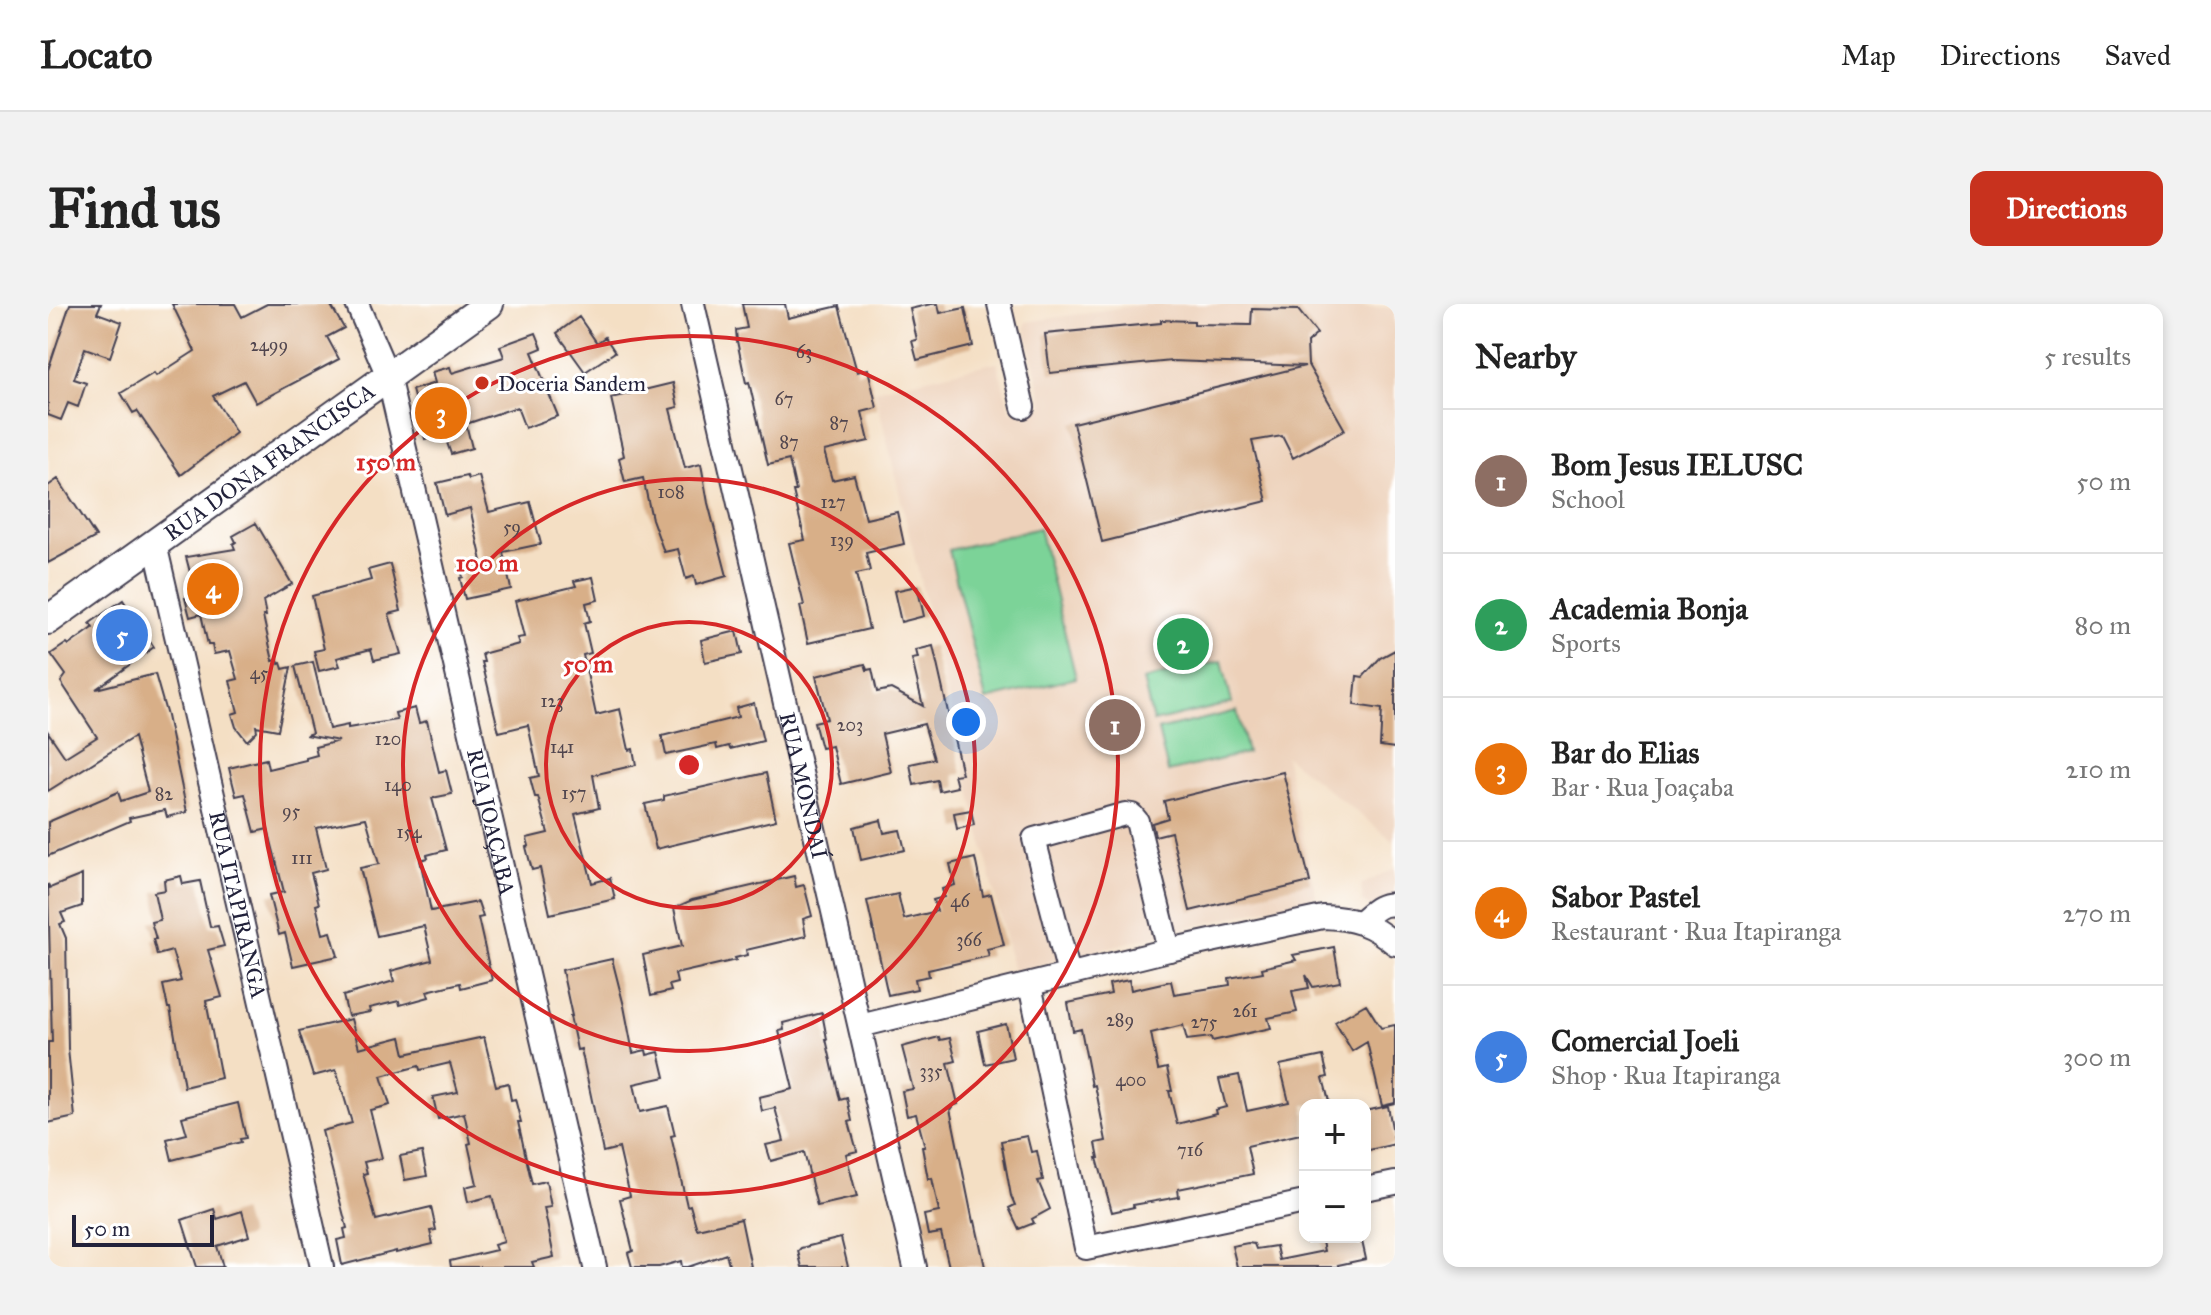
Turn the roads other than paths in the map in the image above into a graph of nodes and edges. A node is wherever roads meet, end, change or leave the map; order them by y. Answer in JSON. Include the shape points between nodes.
{"nodes":[{"id":1,"x":357,"y":304,"type":"edge"},
{"id":2,"x":489,"y":304,"type":"edge"},
{"id":3,"x":693,"y":304,"type":"edge"},
{"id":4,"x":1006,"y":305,"type":"edge"},
{"id":5,"x":388,"y":376,"type":"junction"},
{"id":6,"x":1023,"y":407,"type":"dead end"},
{"id":7,"x":155,"y":544,"type":"junction"},
{"id":8,"x":48,"y":620,"type":"edge"},
{"id":9,"x":1395,"y":905,"type":"edge"},
{"id":10,"x":1361,"y":921,"type":"junction"},
{"id":11,"x":1395,"y":944,"type":"edge"},
{"id":12,"x":1169,"y":950,"type":"junction"},
{"id":13,"x":1069,"y":974,"type":"junction"},
{"id":14,"x":1030,"y":985,"type":"junction"},
{"id":15,"x":860,"y":1026,"type":"junction"},
{"id":16,"x":1395,"y":1183,"type":"edge"},
{"id":17,"x":1371,"y":1188,"type":"edge"},
{"id":18,"x":1299,"y":1203,"type":"edge"},
{"id":19,"x":322,"y":1267,"type":"edge"},
{"id":20,"x":595,"y":1267,"type":"edge"},
{"id":21,"x":915,"y":1267,"type":"edge"}],
"edges":[{"from":1,"to":5,"type":"street","name":"RUA JOAÇABA"},
{"from":2,"to":5,"type":"main road","name":"RUA DONA FRANCISCA"},
{"from":3,"to":15,"type":"street","name":"RUA MONDAÍ"},
{"from":4,"to":6,"type":"street"},
{"from":5,"to":7,"type":"main road","name":"RUA DONA FRANCISCA"},
{"from":5,"to":20,"type":"street","name":"RUA JOAÇABA"},
{"from":7,"to":8,"type":"main road","name":"RUA DONA FRANCISCA"},
{"from":7,"to":19,"type":"street","name":"RUA ITAPIRANGA"},
{"from":9,"to":10,"type":"street","via":[[1378,907]]},
{"from":10,"to":11,"type":"street"},
{"from":10,"to":12,"type":"street","via":[[1323,917]]},
{"from":12,"to":13,"type":"street"},
{"from":12,"to":13,"type":"street","via":[[1137,821],[1125,814],[1034,839]]},
{"from":13,"to":14,"type":"street"},
{"from":14,"to":15,"type":"street"},
{"from":14,"to":18,"type":"street","via":[[1086,1248]]},
{"from":15,"to":21,"type":"street","name":"RUA MONDAÍ"},
{"from":16,"to":17,"type":"street"}]}
